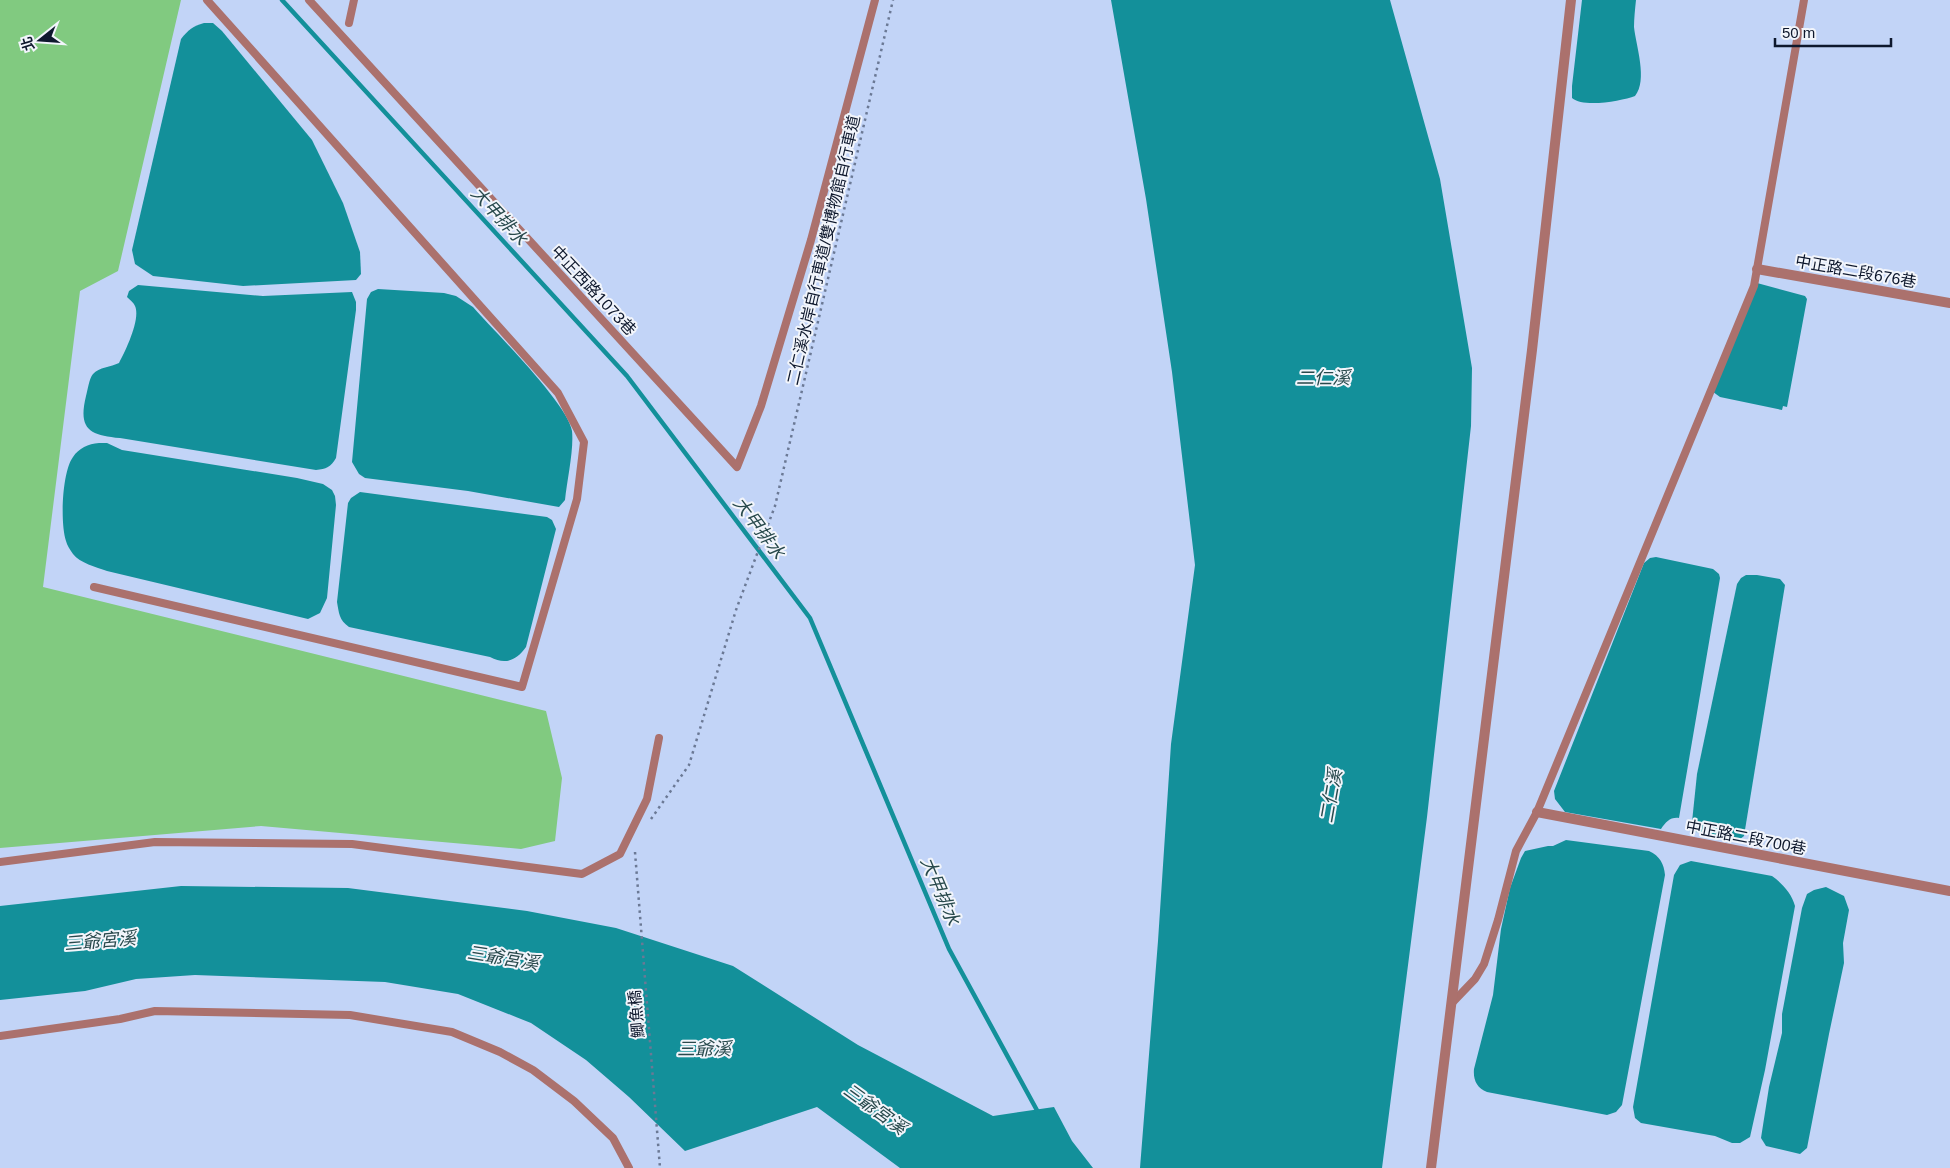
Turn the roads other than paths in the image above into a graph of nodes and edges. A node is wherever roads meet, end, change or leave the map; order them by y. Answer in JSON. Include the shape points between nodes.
{"nodes":[{"id":1,"x":207,"y":0,"type":"edge"},
{"id":2,"x":309,"y":0,"type":"edge"},
{"id":3,"x":354,"y":0,"type":"edge"},
{"id":4,"x":875,"y":0,"type":"edge"},
{"id":5,"x":1571,"y":0,"type":"edge"},
{"id":6,"x":1804,"y":0,"type":"edge"},
{"id":7,"x":349,"y":23,"type":"dead end"},
{"id":8,"x":1757,"y":269,"type":"junction"},
{"id":9,"x":1950,"y":303,"type":"edge"},
{"id":10,"x":94,"y":588,"type":"dead end"},
{"id":11,"x":658,"y":738,"type":"dead end"},
{"id":12,"x":1537,"y":812,"type":"junction"},
{"id":13,"x":0,"y":862,"type":"edge"},
{"id":14,"x":1950,"y":892,"type":"edge"},
{"id":15,"x":1452,"y":1003,"type":"junction"},
{"id":16,"x":0,"y":1036,"type":"edge"},
{"id":17,"x":629,"y":1168,"type":"edge"},
{"id":18,"x":1432,"y":1168,"type":"edge"}],
"edges":[{"from":1,"to":10,"type":"lane","via":[[558,393],[584,442],[577,499],[522,687]]},
{"from":2,"to":4,"type":"lane","name":"中正西路1073巷","via":[[737,466],[761,406],[811,240]]},
{"from":3,"to":7,"type":"lane"},
{"from":5,"to":15,"type":"street","via":[[1532,350]]},
{"from":6,"to":8,"type":"lane"},
{"from":8,"to":9,"type":"street","name":"中正路二段676巷"},
{"from":8,"to":12,"type":"lane","via":[[1754,286]]},
{"from":11,"to":13,"type":"lane","via":[[647,799],[620,854],[582,874],[352,844],[155,842]]},
{"from":12,"to":14,"type":"street","name":"中正路二段700巷"},
{"from":12,"to":15,"type":"lane","via":[[1516,851],[1484,964],[1475,979]]},
{"from":15,"to":18,"type":"street"},
{"from":16,"to":17,"type":"lane","via":[[104,1022],[155,1011],[350,1015],[452,1032],[533,1070],[574,1100],[613,1138]]}]}
